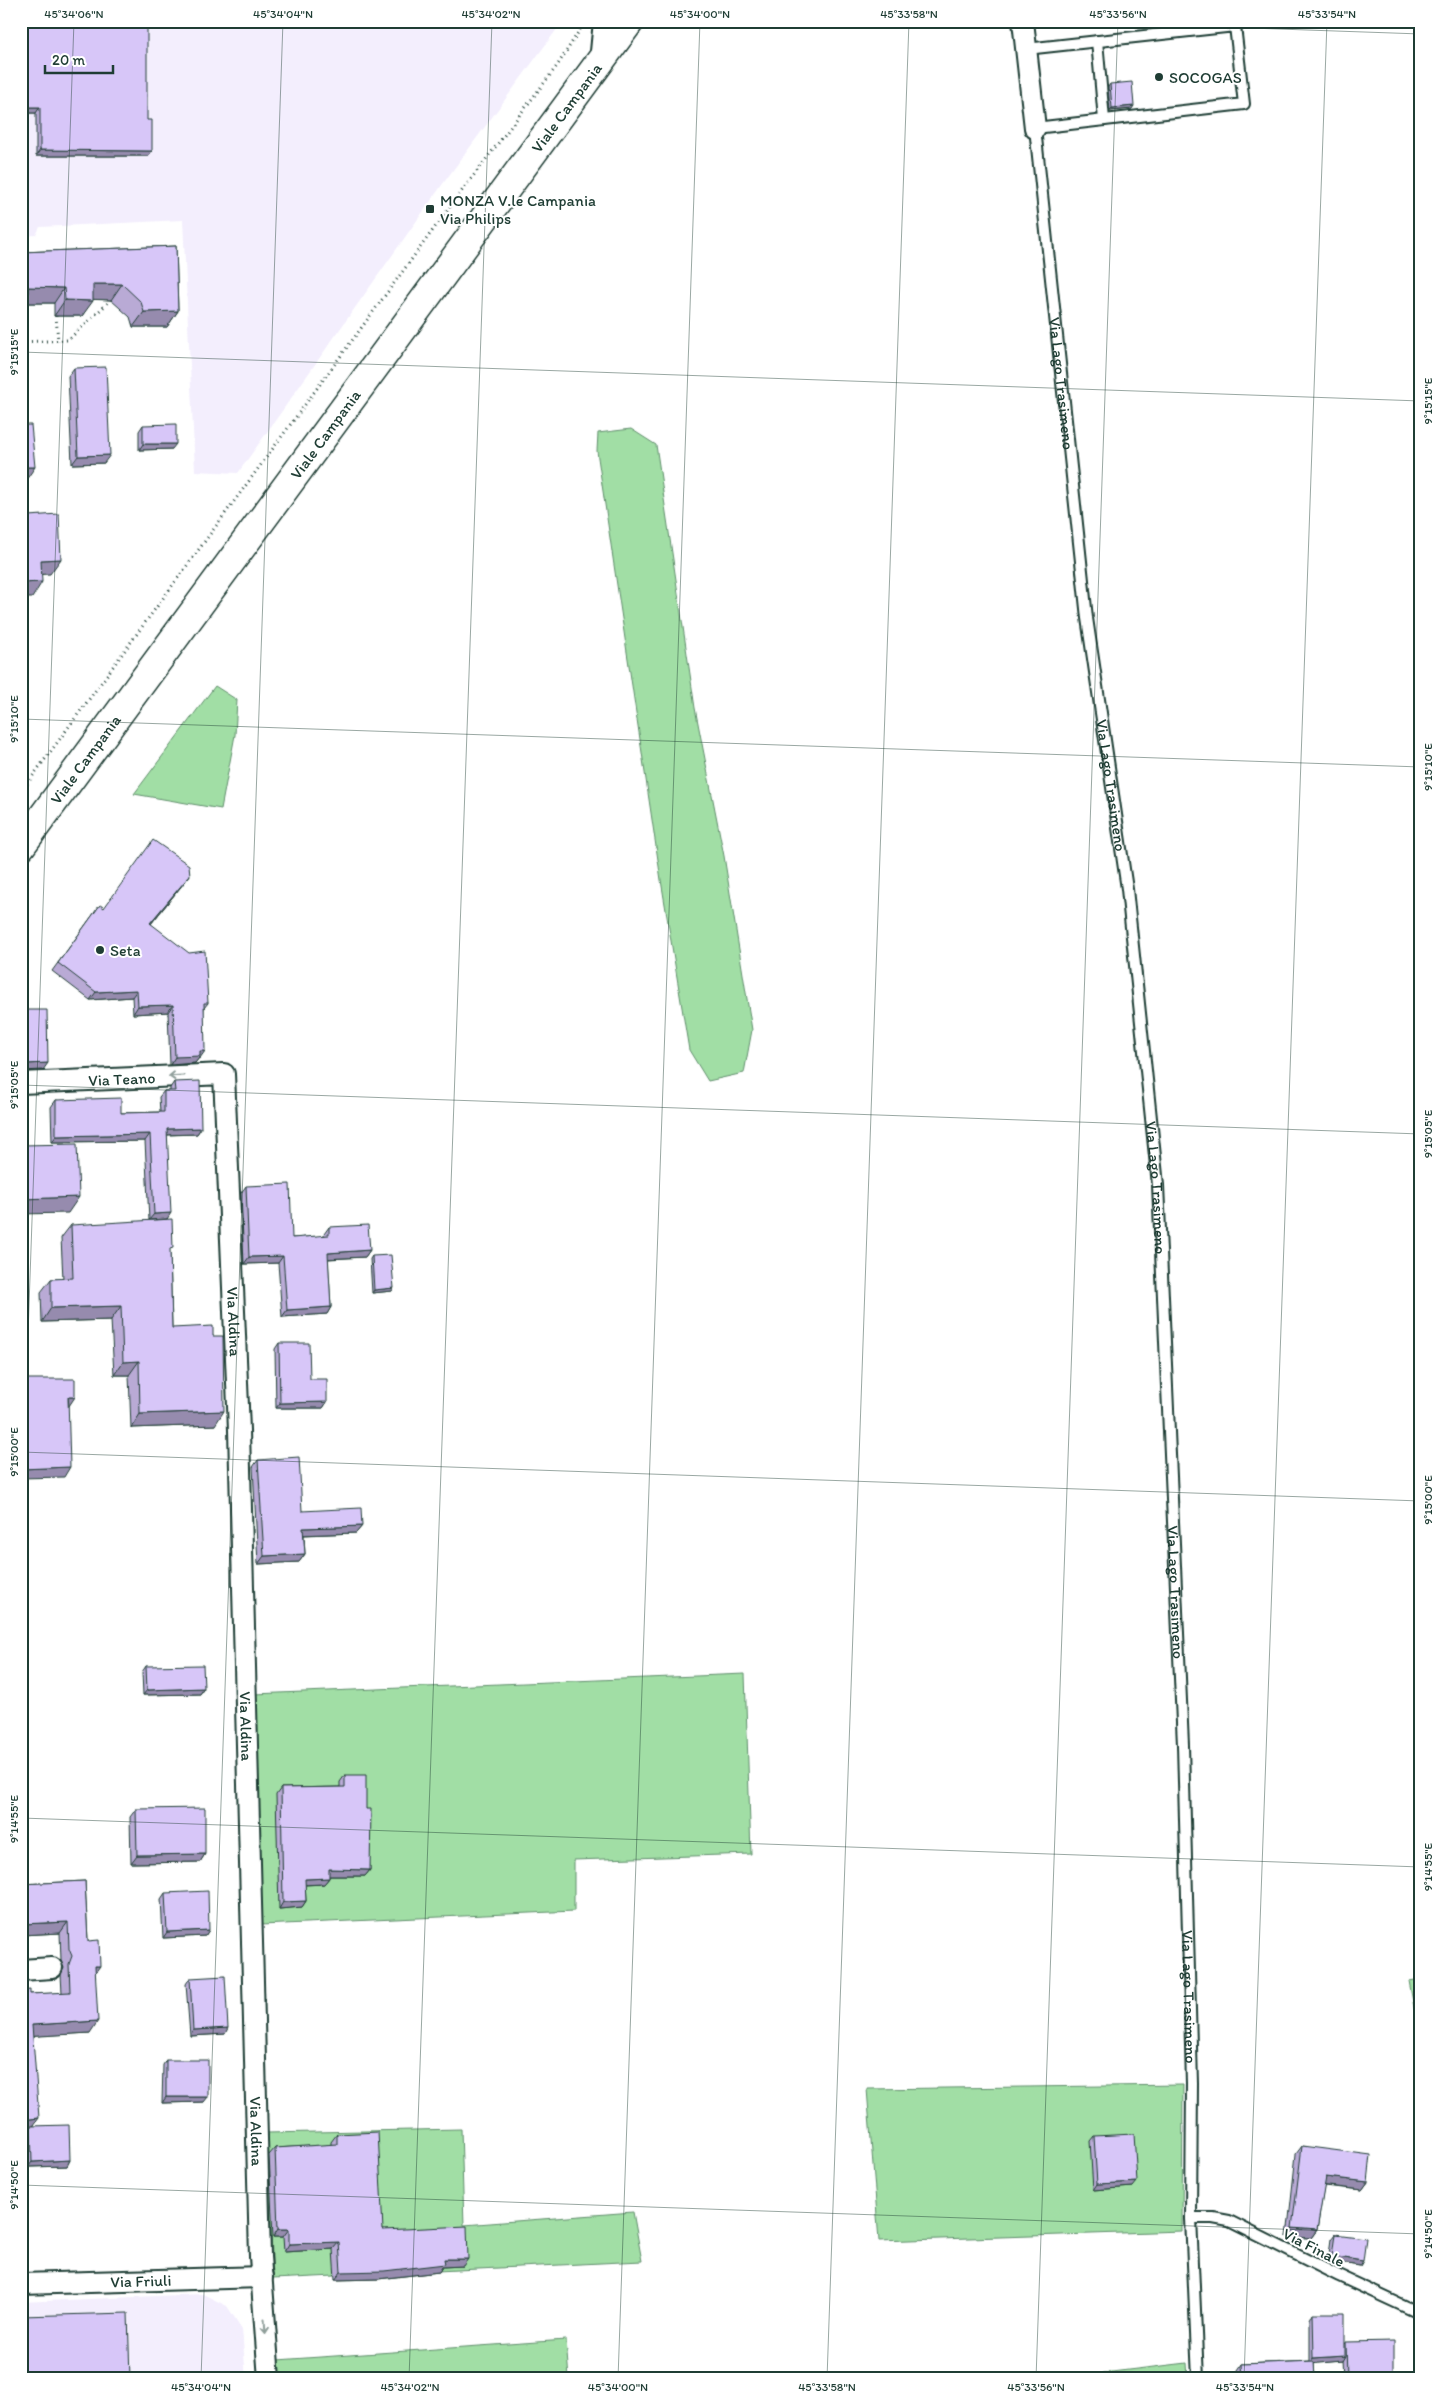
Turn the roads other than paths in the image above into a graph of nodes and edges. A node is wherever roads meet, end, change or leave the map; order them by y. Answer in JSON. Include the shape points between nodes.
{"nodes":[{"id":1,"x":604,"y":21,"type":"edge"},
{"id":2,"x":630,"y":21,"type":"edge"},
{"id":3,"x":1023,"y":21,"type":"edge"},
{"id":4,"x":1097,"y":41,"type":"junction"},
{"id":5,"x":1026,"y":49,"type":"junction"},
{"id":6,"x":600,"y":62,"type":"junction"},
{"id":7,"x":1104,"y":120,"type":"junction"},
{"id":8,"x":1035,"y":128,"type":"junction"},
{"id":9,"x":21,"y":846,"type":"edge"},
{"id":10,"x":224,"y":1074,"type":"joint"},
{"id":11,"x":21,"y":1083,"type":"edge"},
{"id":12,"x":52,"y":1968,"type":"dead end"},
{"id":13,"x":21,"y":1970,"type":"edge"},
{"id":14,"x":1191,"y":2218,"type":"junction"},
{"id":15,"x":262,"y":2277,"type":"junction"},
{"id":16,"x":21,"y":2284,"type":"edge"},
{"id":17,"x":1421,"y":2314,"type":"edge"},
{"id":18,"x":269,"y":2379,"type":"edge"},
{"id":19,"x":1198,"y":2379,"type":"edge"}],
"edges":[{"from":1,"to":6,"type":"street"},
{"from":2,"to":6,"type":"street","name":"Viale Campania"},
{"from":3,"to":5,"type":"street","name":"Via Lago Trasimeno"},
{"from":4,"to":5,"type":"lane"},
{"from":4,"to":7,"type":"lane"},
{"from":4,"to":7,"type":"lane","via":[[1235,26],[1244,104]]},
{"from":5,"to":8,"type":"street","name":"Via Lago Trasimeno"},
{"from":6,"to":9,"type":"street","name":"Viale Campania"},
{"from":7,"to":8,"type":"lane"},
{"from":8,"to":14,"type":"lane","name":"Via Lago Trasimeno","via":[[1087,618],[1127,889],[1158,1185],[1183,1745],[1192,2084]]},
{"from":10,"to":11,"type":"street","name":"Via Teano","one_way":true},
{"from":10,"to":15,"type":"street","name":"Via Aldina","via":[[239,1430]]},
{"from":12,"to":13,"type":"street"},
{"from":14,"to":17,"type":"lane","name":"Via Finale","via":[[1221,2218]]},
{"from":14,"to":19,"type":"lane","name":"Via Lago Trasimeno"},
{"from":15,"to":16,"type":"street","name":"Via Friuli"},
{"from":15,"to":18,"type":"street","name":"Via Aldina","one_way":true}]}
